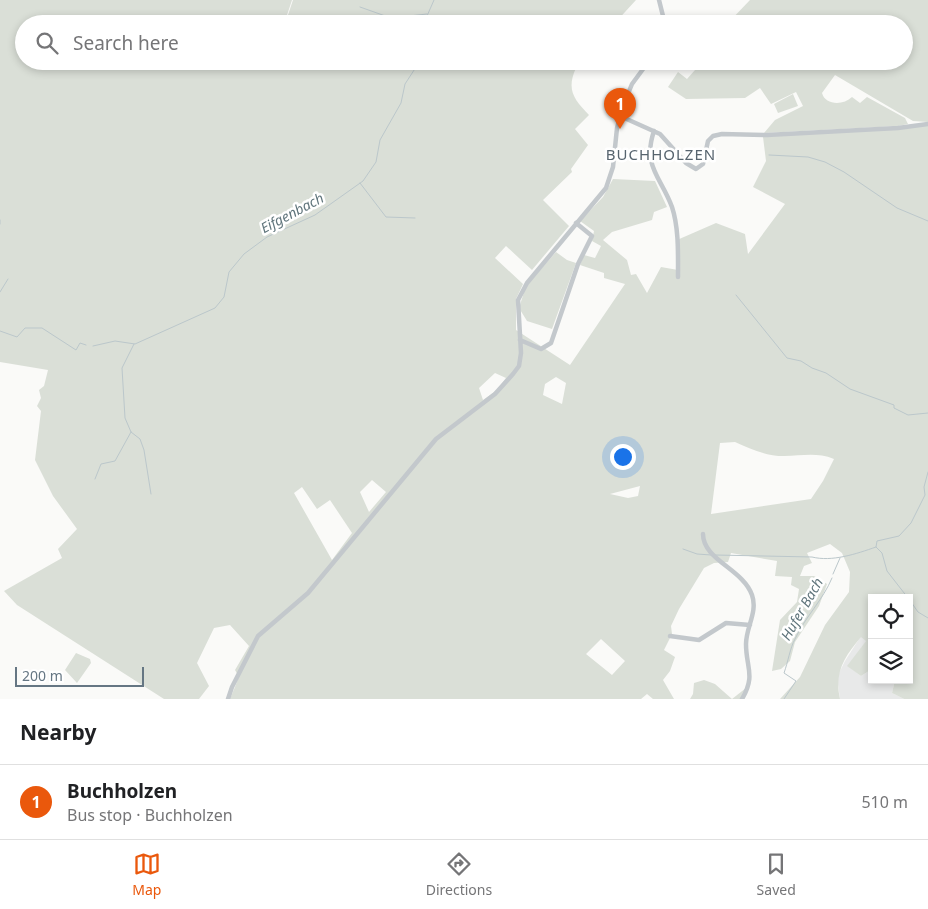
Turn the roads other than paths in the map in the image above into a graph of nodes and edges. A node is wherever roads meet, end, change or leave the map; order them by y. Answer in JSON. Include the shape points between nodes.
{"nodes":[{"id":1,"x":659,"y":0,"type":"edge"},
{"id":2,"x":663,"y":15,"type":"edge"},
{"id":3,"x":643,"y":70,"type":"edge"},
{"id":4,"x":620,"y":116,"type":"junction"},
{"id":5,"x":928,"y":124,"type":"edge"},
{"id":6,"x":654,"y":131,"type":"junction"},
{"id":7,"x":576,"y":223,"type":"junction"},
{"id":8,"x":678,"y":277,"type":"dead end"},
{"id":9,"x":520,"y":340,"type":"junction"},
{"id":10,"x":703,"y":534,"type":"dead end"},
{"id":11,"x":750,"y":625,"type":"junction"},
{"id":12,"x":670,"y":636,"type":"dead end"},
{"id":13,"x":228,"y":699,"type":"edge"},
{"id":14,"x":742,"y":699,"type":"edge"}],
"edges":[{"from":1,"to":2,"type":"street"},
{"from":3,"to":4,"type":"street","via":[[630,89]]},
{"from":4,"to":6,"type":"street"},
{"from":4,"to":7,"type":"street","via":[[608,183]]},
{"from":5,"to":6,"type":"street","via":[[716,135],[707,143],[702,166],[696,169]]},
{"from":6,"to":8,"type":"street","via":[[650,163],[672,208]]},
{"from":7,"to":9,"type":"street","via":[[523,288],[517,306]]},
{"from":7,"to":9,"type":"street","via":[[592,236],[578,264],[551,343],[541,349]]},
{"from":9,"to":13,"type":"street","via":[[520,362],[502,387],[436,439],[308,593],[258,636]]},
{"from":10,"to":11,"type":"street","via":[[709,550],[739,575],[751,593],[753,616]]},
{"from":11,"to":12,"type":"street","via":[[726,623],[699,640]]},
{"from":11,"to":14,"type":"street","via":[[746,645],[751,677]]}]}
